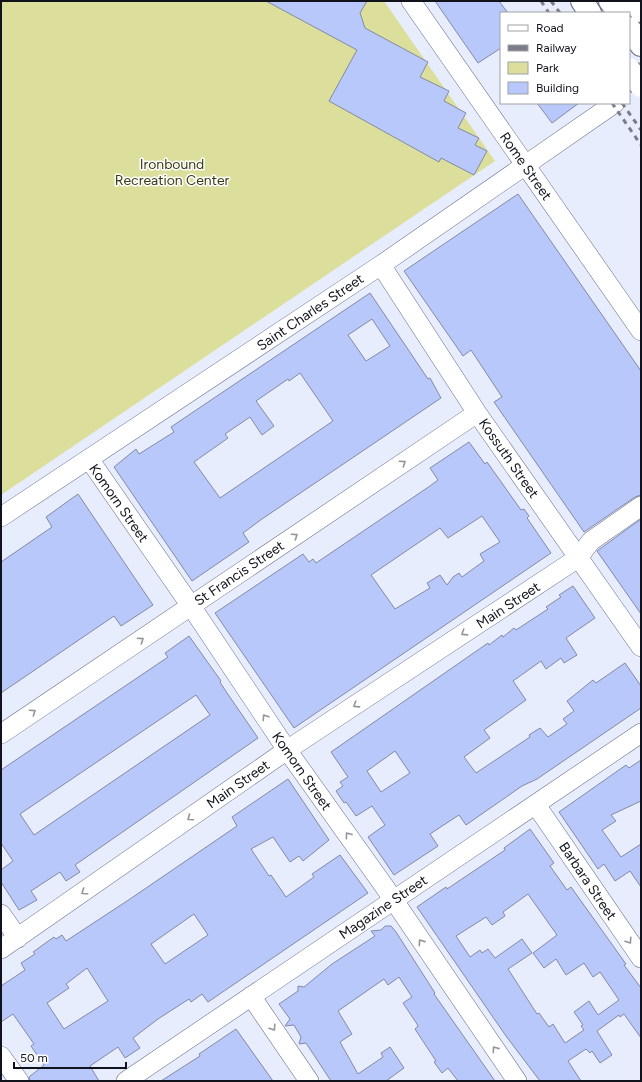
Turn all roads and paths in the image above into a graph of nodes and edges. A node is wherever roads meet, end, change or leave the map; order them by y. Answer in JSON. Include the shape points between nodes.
{"nodes":[{"id":1,"x":411,"y":1,"type":"edge"},
{"id":2,"x":582,"y":1,"type":"edge"},
{"id":3,"x":610,"y":1,"type":"edge"},
{"id":4,"x":634,"y":1,"type":"edge"},
{"id":5,"x":641,"y":11,"type":"edge"},
{"id":6,"x":589,"y":12,"type":"edge"},
{"id":7,"x":618,"y":12,"type":"edge"},
{"id":8,"x":630,"y":29,"type":"edge"},
{"id":9,"x":641,"y":45,"type":"edge"},
{"id":10,"x":630,"y":70,"type":"edge"},
{"id":11,"x":641,"y":86,"type":"edge"},
{"id":12,"x":630,"y":93,"type":"edge"},
{"id":13,"x":614,"y":104,"type":"edge"},
{"id":14,"x":525,"y":164,"type":"junction"},
{"id":15,"x":381,"y":265,"type":"junction"},
{"id":16,"x":641,"y":331,"type":"edge"},
{"id":17,"x":477,"y":412,"type":"junction"},
{"id":18,"x":89,"y":459,"type":"junction"},
{"id":19,"x":641,"y":506,"type":"edge"},
{"id":20,"x":1,"y":517,"type":"edge"},
{"id":21,"x":578,"y":558,"type":"junction"},
{"id":22,"x":191,"y":606,"type":"junction"},
{"id":23,"x":641,"y":648,"type":"edge"},
{"id":24,"x":641,"y":733,"type":"edge"},
{"id":25,"x":1,"y":734,"type":"edge"},
{"id":26,"x":287,"y":750,"type":"junction"},
{"id":27,"x":536,"y":805,"type":"junction"},
{"id":28,"x":392,"y":900,"type":"junction"},
{"id":29,"x":1,"y":914,"type":"edge"},
{"id":30,"x":18,"y":938,"type":"junction"},
{"id":31,"x":1,"y":949,"type":"edge"},
{"id":32,"x":641,"y":958,"type":"edge"},
{"id":33,"x":251,"y":996,"type":"junction"},
{"id":34,"x":1,"y":1056,"type":"edge"},
{"id":35,"x":18,"y":1081,"type":"edge"},
{"id":36,"x":126,"y":1081,"type":"edge"},
{"id":37,"x":309,"y":1081,"type":"edge"},
{"id":38,"x":517,"y":1081,"type":"edge"}],
"edges":[{"from":1,"to":14,"type":"street","name":"Rome Street"},
{"from":2,"to":6,"type":"highway"},
{"from":3,"to":7,"type":"highway"},
{"from":4,"to":5,"type":"highway"},
{"from":8,"to":9,"type":"highway"},
{"from":10,"to":11,"type":"highway","bridge":true},
{"from":11,"to":12,"type":"street"},
{"from":13,"to":14,"type":"street","name":"Saint Charles Street"},
{"from":14,"to":15,"type":"street","name":"Saint Charles Street"},
{"from":14,"to":16,"type":"street","name":"Rome Street"},
{"from":15,"to":17,"type":"street","name":"Kossuth Street"},
{"from":15,"to":18,"type":"street","name":"Saint Charles Street"},
{"from":17,"to":21,"type":"street","name":"Kossuth Street"},
{"from":22,"to":17,"type":"street","name":"St Francis Street","one_way":true},
{"from":18,"to":20,"type":"street","name":"Saint Charles Street"},
{"from":18,"to":22,"type":"street","name":"Komorn Street"},
{"from":19,"to":21,"type":"street","name":"Main Street","via":[[591,541]]},
{"from":21,"to":23,"type":"street","name":"Kossuth Street"},
{"from":21,"to":26,"type":"street","name":"Main Street","one_way":true},
{"from":25,"to":22,"type":"street","name":"St Francis Street","one_way":true},
{"from":26,"to":22,"type":"street","name":"Komorn Street","one_way":true},
{"from":24,"to":27,"type":"street","name":"Magazine Street"},
{"from":28,"to":26,"type":"street","name":"Komorn Street","one_way":true},
{"from":26,"to":30,"type":"street","name":"Main Street","one_way":true},
{"from":27,"to":28,"type":"street","name":"Magazine Street"},
{"from":27,"to":32,"type":"street","name":"Barbara Street","one_way":true},
{"from":28,"to":33,"type":"street","name":"Magazine Street"},
{"from":38,"to":28,"type":"street","name":"Komorn Street","one_way":true},
{"from":29,"to":30,"type":"street"},
{"from":30,"to":31,"type":"street","name":"Main Street"},
{"from":33,"to":36,"type":"street","name":"Magazine Street"},
{"from":33,"to":37,"type":"street","one_way":true},
{"from":34,"to":35,"type":"street"}]}
